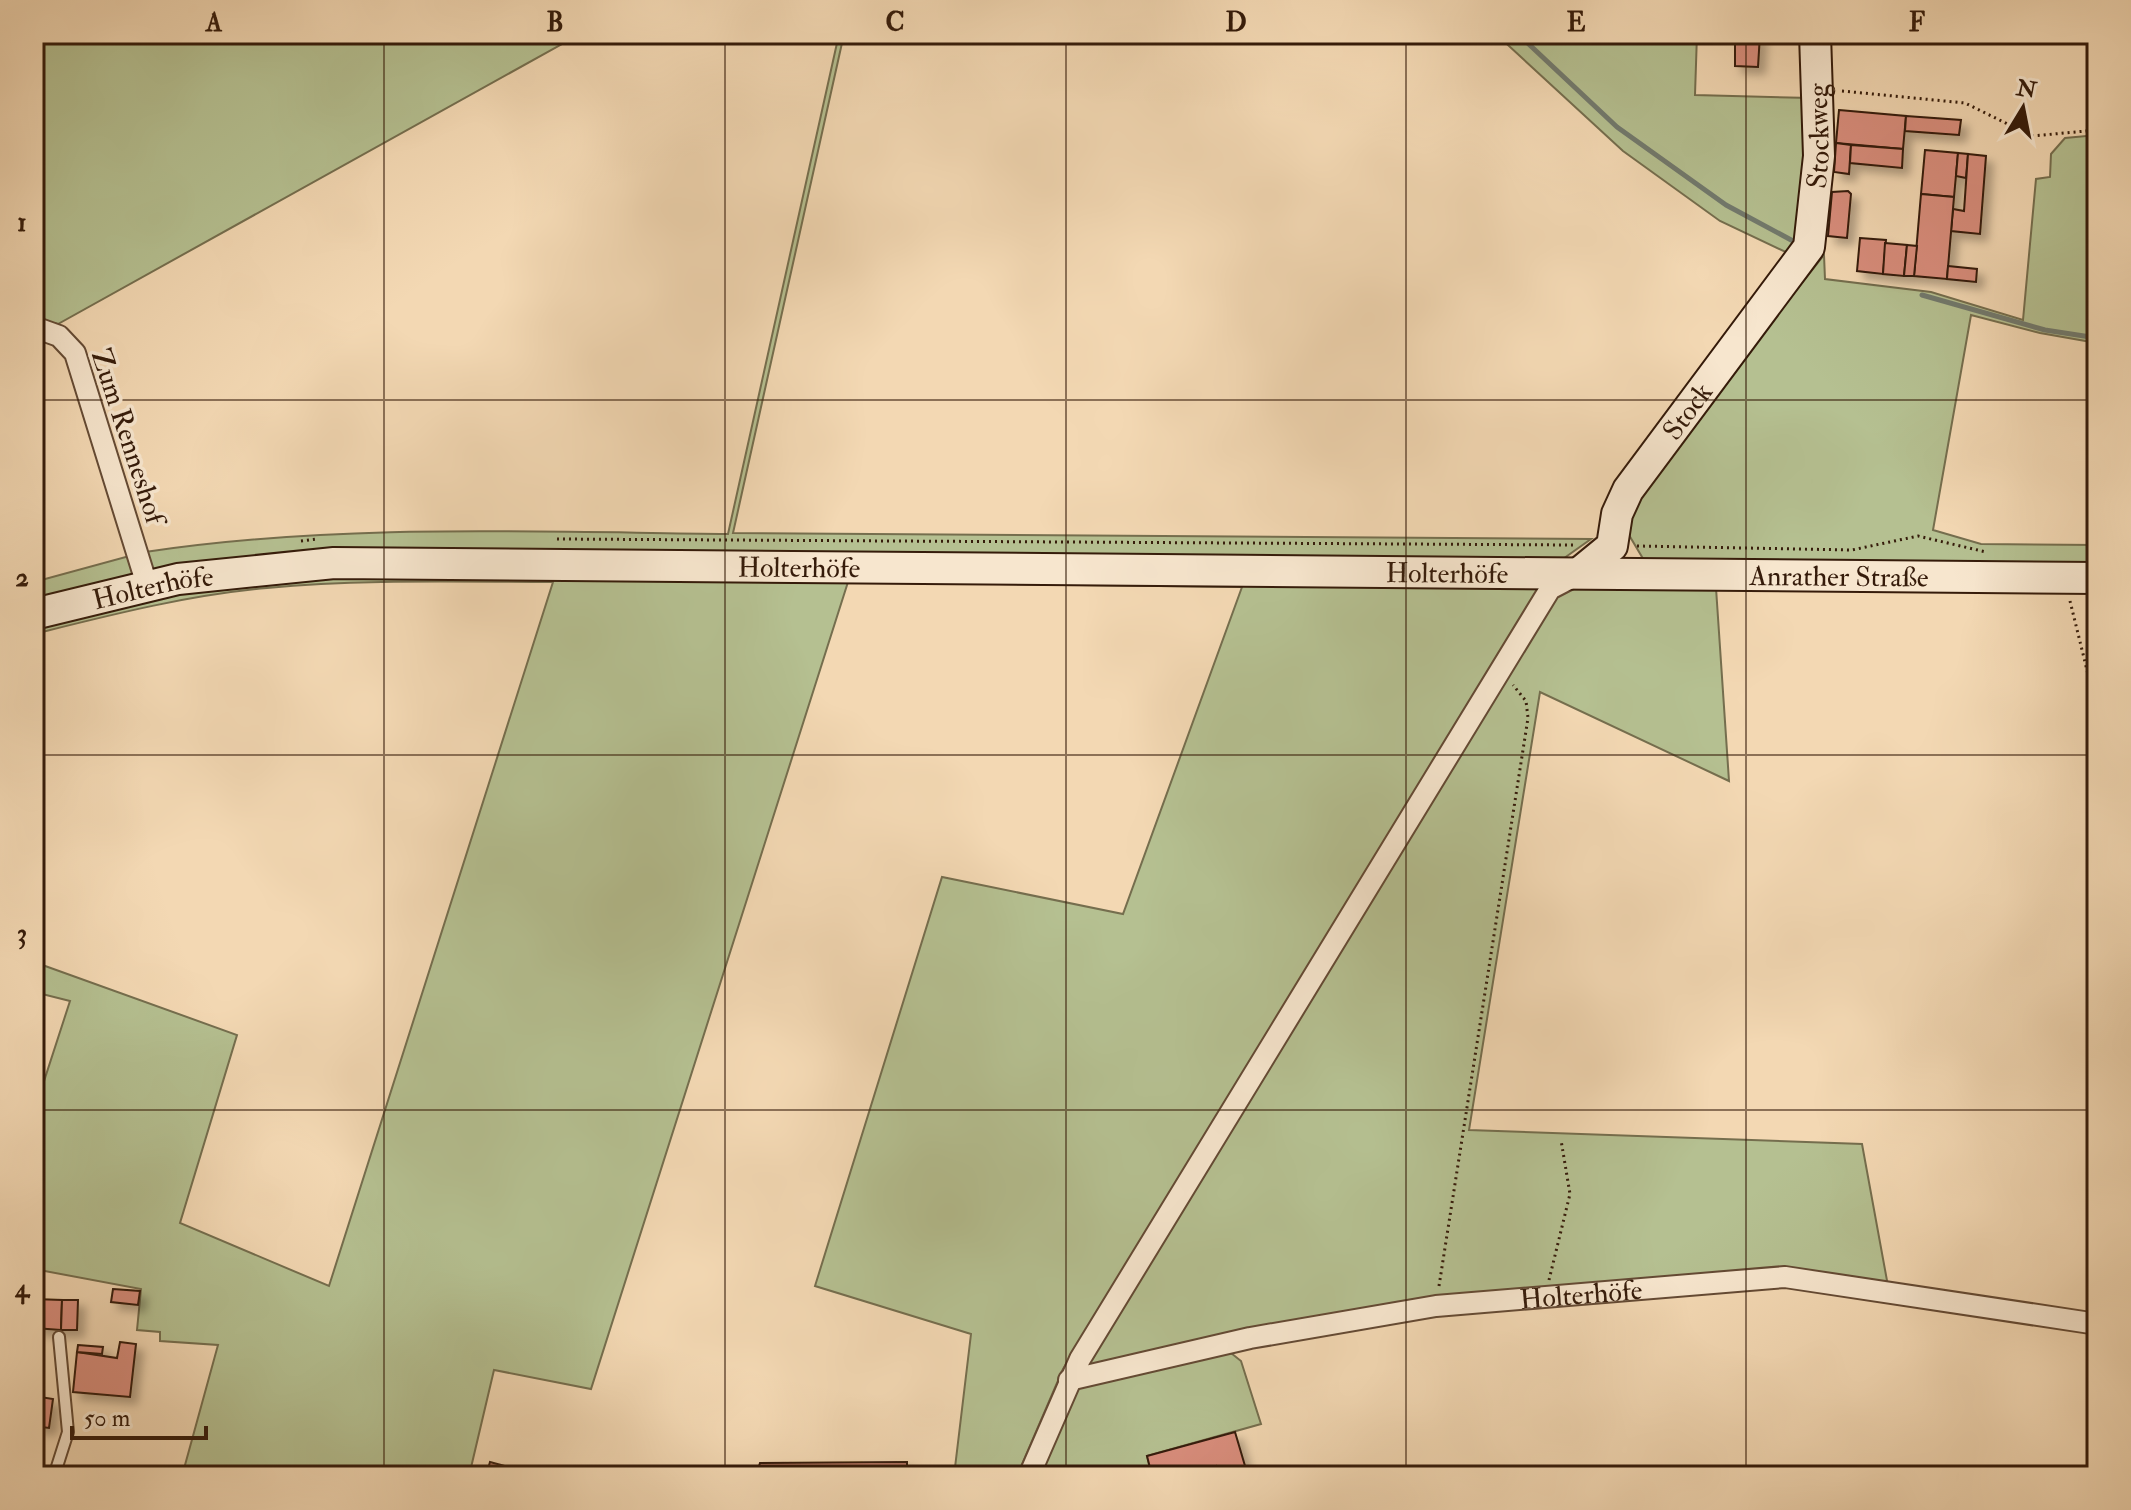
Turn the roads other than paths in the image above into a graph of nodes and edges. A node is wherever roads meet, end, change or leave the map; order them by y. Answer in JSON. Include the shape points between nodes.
{"nodes":[{"id":1,"x":1815,"y":34,"type":"edge"},
{"id":2,"x":1809,"y":246,"type":"joint"},
{"id":3,"x":34,"y":327,"type":"edge"},
{"id":4,"x":1567,"y":578,"type":"junction"},
{"id":5,"x":2097,"y":578,"type":"edge"},
{"id":6,"x":147,"y":585,"type":"junction"},
{"id":7,"x":34,"y":614,"type":"edge"},
{"id":8,"x":2097,"y":1324,"type":"edge"},
{"id":9,"x":59,"y":1337,"type":"dead end"},
{"id":10,"x":1069,"y":1380,"type":"junction"},
{"id":11,"x":54,"y":1476,"type":"edge"},
{"id":12,"x":1029,"y":1476,"type":"edge"}],
"edges":[{"from":1,"to":2,"type":"main road","name":"Stockweg","via":[[1818,178]]},
{"from":2,"to":4,"type":"main road","name":"Stock","via":[[1628,490],[1612,546]]},
{"from":3,"to":6,"type":"street","name":"Zum Renneshof","via":[[59,336],[75,353]]},
{"from":4,"to":5,"type":"main road","name":"Anrather Straße"},
{"from":4,"to":6,"type":"main road","name":"Holterhöfe","via":[[334,563],[242,569]]},
{"from":4,"to":10,"type":"street","name":"Holterhöfe","via":[[1499,675]]},
{"from":6,"to":7,"type":"main road","name":"Holterhöfe"},
{"from":8,"to":10,"type":"street","name":"Holterhöfe","via":[[1785,1277],[1436,1306],[1250,1338]]},
{"from":9,"to":11,"type":"lane","via":[[68,1432]]},
{"from":10,"to":12,"type":"street","name":"Holterhöfe"}]}
